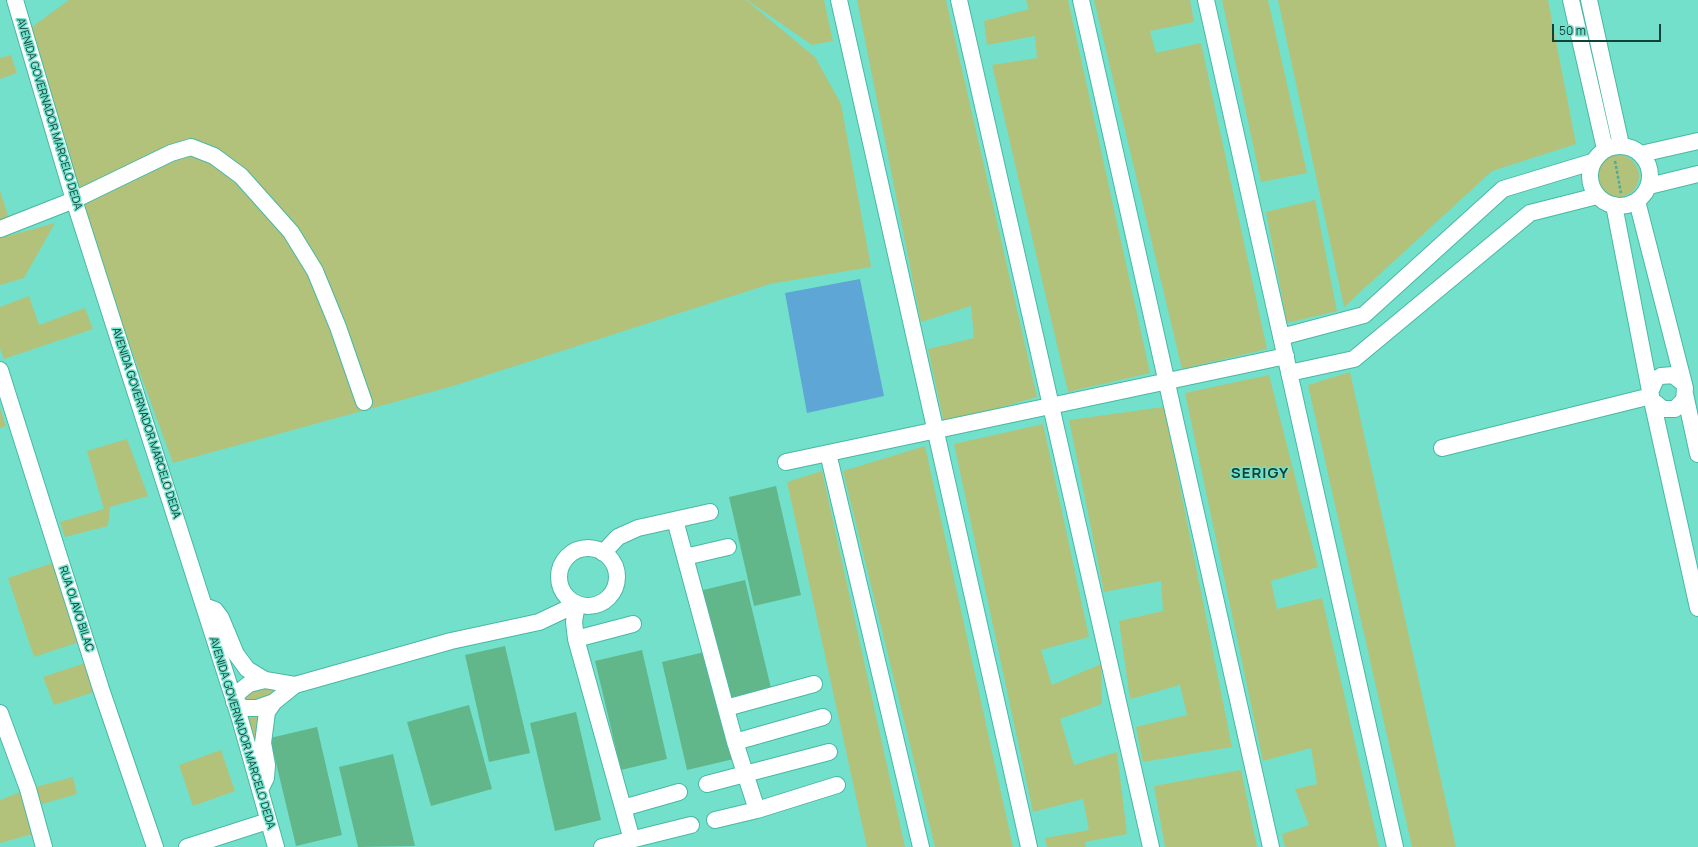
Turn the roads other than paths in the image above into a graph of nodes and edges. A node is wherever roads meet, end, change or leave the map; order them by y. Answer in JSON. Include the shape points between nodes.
{"nodes":[{"id":1,"x":15,"y":0,"type":"edge"},
{"id":2,"x":839,"y":0,"type":"edge"},
{"id":3,"x":958,"y":0,"type":"edge"},
{"id":4,"x":1081,"y":0,"type":"edge"},
{"id":5,"x":1206,"y":0,"type":"edge"},
{"id":6,"x":1571,"y":0,"type":"edge"},
{"id":7,"x":1589,"y":0,"type":"edge"},
{"id":8,"x":1698,"y":141,"type":"edge"},
{"id":9,"x":1621,"y":145,"type":"junction"},
{"id":10,"x":1604,"y":149,"type":"junction"},
{"id":11,"x":1641,"y":154,"type":"junction"},
{"id":12,"x":1592,"y":162,"type":"junction"},
{"id":13,"x":1698,"y":174,"type":"edge"},
{"id":14,"x":1649,"y":186,"type":"junction"},
{"id":15,"x":1598,"y":196,"type":"junction"},
{"id":16,"x":74,"y":200,"type":"junction"},
{"id":17,"x":1637,"y":201,"type":"junction"},
{"id":18,"x":1614,"y":206,"type":"junction"},
{"id":19,"x":0,"y":229,"type":"edge"},
{"id":20,"x":1281,"y":337,"type":"junction"},
{"id":21,"x":1286,"y":356,"type":"junction"},
{"id":22,"x":0,"y":370,"type":"edge"},
{"id":23,"x":1290,"y":373,"type":"junction"},
{"id":24,"x":1166,"y":381,"type":"junction"},
{"id":25,"x":1688,"y":388,"type":"edge"},
{"id":26,"x":1651,"y":396,"type":"junction"},
{"id":27,"x":364,"y":402,"type":"dead end"},
{"id":28,"x":1051,"y":406,"type":"junction"},
{"id":29,"x":936,"y":431,"type":"junction"},
{"id":30,"x":1442,"y":448,"type":"dead end"},
{"id":31,"x":828,"y":454,"type":"junction"},
{"id":32,"x":1698,"y":454,"type":"edge"},
{"id":33,"x":786,"y":462,"type":"dead end"},
{"id":34,"x":710,"y":512,"type":"dead end"},
{"id":35,"x":674,"y":520,"type":"junction"},
{"id":36,"x":728,"y":547,"type":"dead end"},
{"id":37,"x":603,"y":553,"type":"junction"},
{"id":38,"x":685,"y":557,"type":"junction"},
{"id":39,"x":563,"y":592,"type":"junction"},
{"id":40,"x":578,"y":604,"type":"junction"},
{"id":41,"x":204,"y":606,"type":"junction"},
{"id":42,"x":1698,"y":608,"type":"edge"},
{"id":43,"x":539,"y":622,"type":"junction"},
{"id":44,"x":633,"y":624,"type":"dead end"},
{"id":45,"x":576,"y":639,"type":"junction"},
{"id":46,"x":265,"y":680,"type":"junction"},
{"id":47,"x":814,"y":684,"type":"dead end"},
{"id":48,"x":295,"y":685,"type":"junction"},
{"id":49,"x":234,"y":702,"type":"junction"},
{"id":50,"x":274,"y":702,"type":"junction"},
{"id":51,"x":726,"y":708,"type":"junction"},
{"id":52,"x":0,"y":713,"type":"edge"},
{"id":53,"x":824,"y":717,"type":"dead end"},
{"id":54,"x":735,"y":742,"type":"junction"},
{"id":55,"x":829,"y":752,"type":"dead end"},
{"id":56,"x":746,"y":774,"type":"junction"},
{"id":57,"x":707,"y":784,"type":"dead end"},
{"id":58,"x":837,"y":785,"type":"dead end"},
{"id":59,"x":260,"y":790,"type":"junction"},
{"id":60,"x":679,"y":792,"type":"dead end"},
{"id":61,"x":623,"y":808,"type":"junction"},
{"id":62,"x":756,"y":810,"type":"junction"},
{"id":63,"x":715,"y":820,"type":"dead end"},
{"id":64,"x":268,"y":821,"type":"junction"},
{"id":65,"x":691,"y":825,"type":"dead end"},
{"id":66,"x":632,"y":840,"type":"junction"},
{"id":67,"x":44,"y":847,"type":"edge"},
{"id":68,"x":155,"y":847,"type":"edge"},
{"id":69,"x":187,"y":847,"type":"edge"},
{"id":70,"x":276,"y":847,"type":"edge"},
{"id":71,"x":602,"y":847,"type":"edge"},
{"id":72,"x":921,"y":847,"type":"edge"},
{"id":73,"x":1029,"y":847,"type":"edge"},
{"id":74,"x":1152,"y":847,"type":"edge"},
{"id":75,"x":1271,"y":847,"type":"edge"},
{"id":76,"x":1395,"y":847,"type":"edge"}],
"edges":[{"from":1,"to":16,"type":"street","name":"AVENIDA GOVERNADOR MARCELO DEDA"},
{"from":2,"to":29,"type":"street"},
{"from":3,"to":28,"type":"street"},
{"from":4,"to":24,"type":"street"},
{"from":5,"to":20,"type":"street"},
{"from":6,"to":10,"type":"street"},
{"from":7,"to":9,"type":"street"},
{"from":8,"to":11,"type":"street"},
{"from":9,"to":10,"type":"street"},
{"from":9,"to":11,"type":"street","via":[[1637,150]]},
{"from":10,"to":12,"type":"street"},
{"from":11,"to":14,"type":"street","via":[[1649,166]]},
{"from":12,"to":15,"type":"street","via":[[1590,183]]},
{"from":12,"to":20,"type":"street","via":[[1502,189],[1364,315]]},
{"from":13,"to":14,"type":"street"},
{"from":14,"to":17,"type":"street"},
{"from":15,"to":18,"type":"street"},
{"from":15,"to":23,"type":"street","via":[[1530,213],[1354,359]]},
{"from":16,"to":19,"type":"street"},
{"from":16,"to":27,"type":"street","via":[[171,153],[191,147],[214,156],[241,176],[291,232],[315,271]]},
{"from":16,"to":41,"type":"street","name":"AVENIDA GOVERNADOR MARCELO DEDA"},
{"from":17,"to":18,"type":"street"},
{"from":17,"to":25,"type":"street"},
{"from":18,"to":26,"type":"street"},
{"from":20,"to":21,"type":"street"},
{"from":21,"to":23,"type":"street"},
{"from":21,"to":24,"type":"street"},
{"from":22,"to":68,"type":"street","name":"RUA OLAVO BILAC"},
{"from":23,"to":76,"type":"street"},
{"from":24,"to":28,"type":"street"},
{"from":24,"to":75,"type":"street"},
{"from":25,"to":26,"type":"street","via":[[1680,405],[1669,410],[1663,409]]},
{"from":25,"to":26,"type":"street","via":[[1673,375],[1661,376],[1656,379]]},
{"from":25,"to":32,"type":"street"},
{"from":26,"to":30,"type":"street"},
{"from":26,"to":42,"type":"street"},
{"from":28,"to":29,"type":"street"},
{"from":28,"to":74,"type":"street"},
{"from":29,"to":31,"type":"street"},
{"from":29,"to":73,"type":"street"},
{"from":31,"to":33,"type":"street"},
{"from":31,"to":72,"type":"street"},
{"from":34,"to":35,"type":"street"},
{"from":35,"to":37,"type":"street","via":[[638,528],[618,537]]},
{"from":35,"to":38,"type":"street"},
{"from":36,"to":38,"type":"street"},
{"from":37,"to":39,"type":"street","via":[[585,548],[568,556],[562,564],[560,573]]},
{"from":37,"to":40,"type":"street","via":[[615,567],[616,586],[605,601],[587,606]]},
{"from":38,"to":51,"type":"street"},
{"from":39,"to":40,"type":"street"},
{"from":39,"to":43,"type":"street"},
{"from":40,"to":43,"type":"street"},
{"from":40,"to":45,"type":"street","via":[[574,622]]},
{"from":41,"to":46,"type":"street","via":[[215,610],[221,618],[236,654],[247,669]]},
{"from":41,"to":49,"type":"street","name":"AVENIDA GOVERNADOR MARCELO DEDA"},
{"from":43,"to":48,"type":"street","via":[[451,641]]},
{"from":44,"to":45,"type":"street"},
{"from":45,"to":61,"type":"street"},
{"from":46,"to":48,"type":"street"},
{"from":46,"to":49,"type":"street","via":[[249,684],[238,692]]},
{"from":47,"to":51,"type":"street"},
{"from":48,"to":50,"type":"street"},
{"from":49,"to":50,"type":"street","via":[[244,708],[256,708]]},
{"from":49,"to":59,"type":"street","name":"AVENIDA GOVERNADOR MARCELO DEDA"},
{"from":50,"to":59,"type":"street","via":[[267,712],[263,743],[267,765],[266,778]]},
{"from":51,"to":54,"type":"street"},
{"from":52,"to":67,"type":"street","via":[[28,790]]},
{"from":53,"to":54,"type":"street"},
{"from":54,"to":56,"type":"street"},
{"from":55,"to":56,"type":"street"},
{"from":56,"to":57,"type":"street"},
{"from":56,"to":62,"type":"street"},
{"from":58,"to":62,"type":"street"},
{"from":59,"to":64,"type":"street","name":"AVENIDA GOVERNADOR MARCELO DEDA"},
{"from":60,"to":61,"type":"street"},
{"from":61,"to":66,"type":"street"},
{"from":62,"to":63,"type":"street"},
{"from":64,"to":69,"type":"street"},
{"from":64,"to":70,"type":"street","name":"AVENIDA GOVERNADOR MARCELO DEDA"},
{"from":65,"to":66,"type":"street"},
{"from":66,"to":71,"type":"street"}]}
